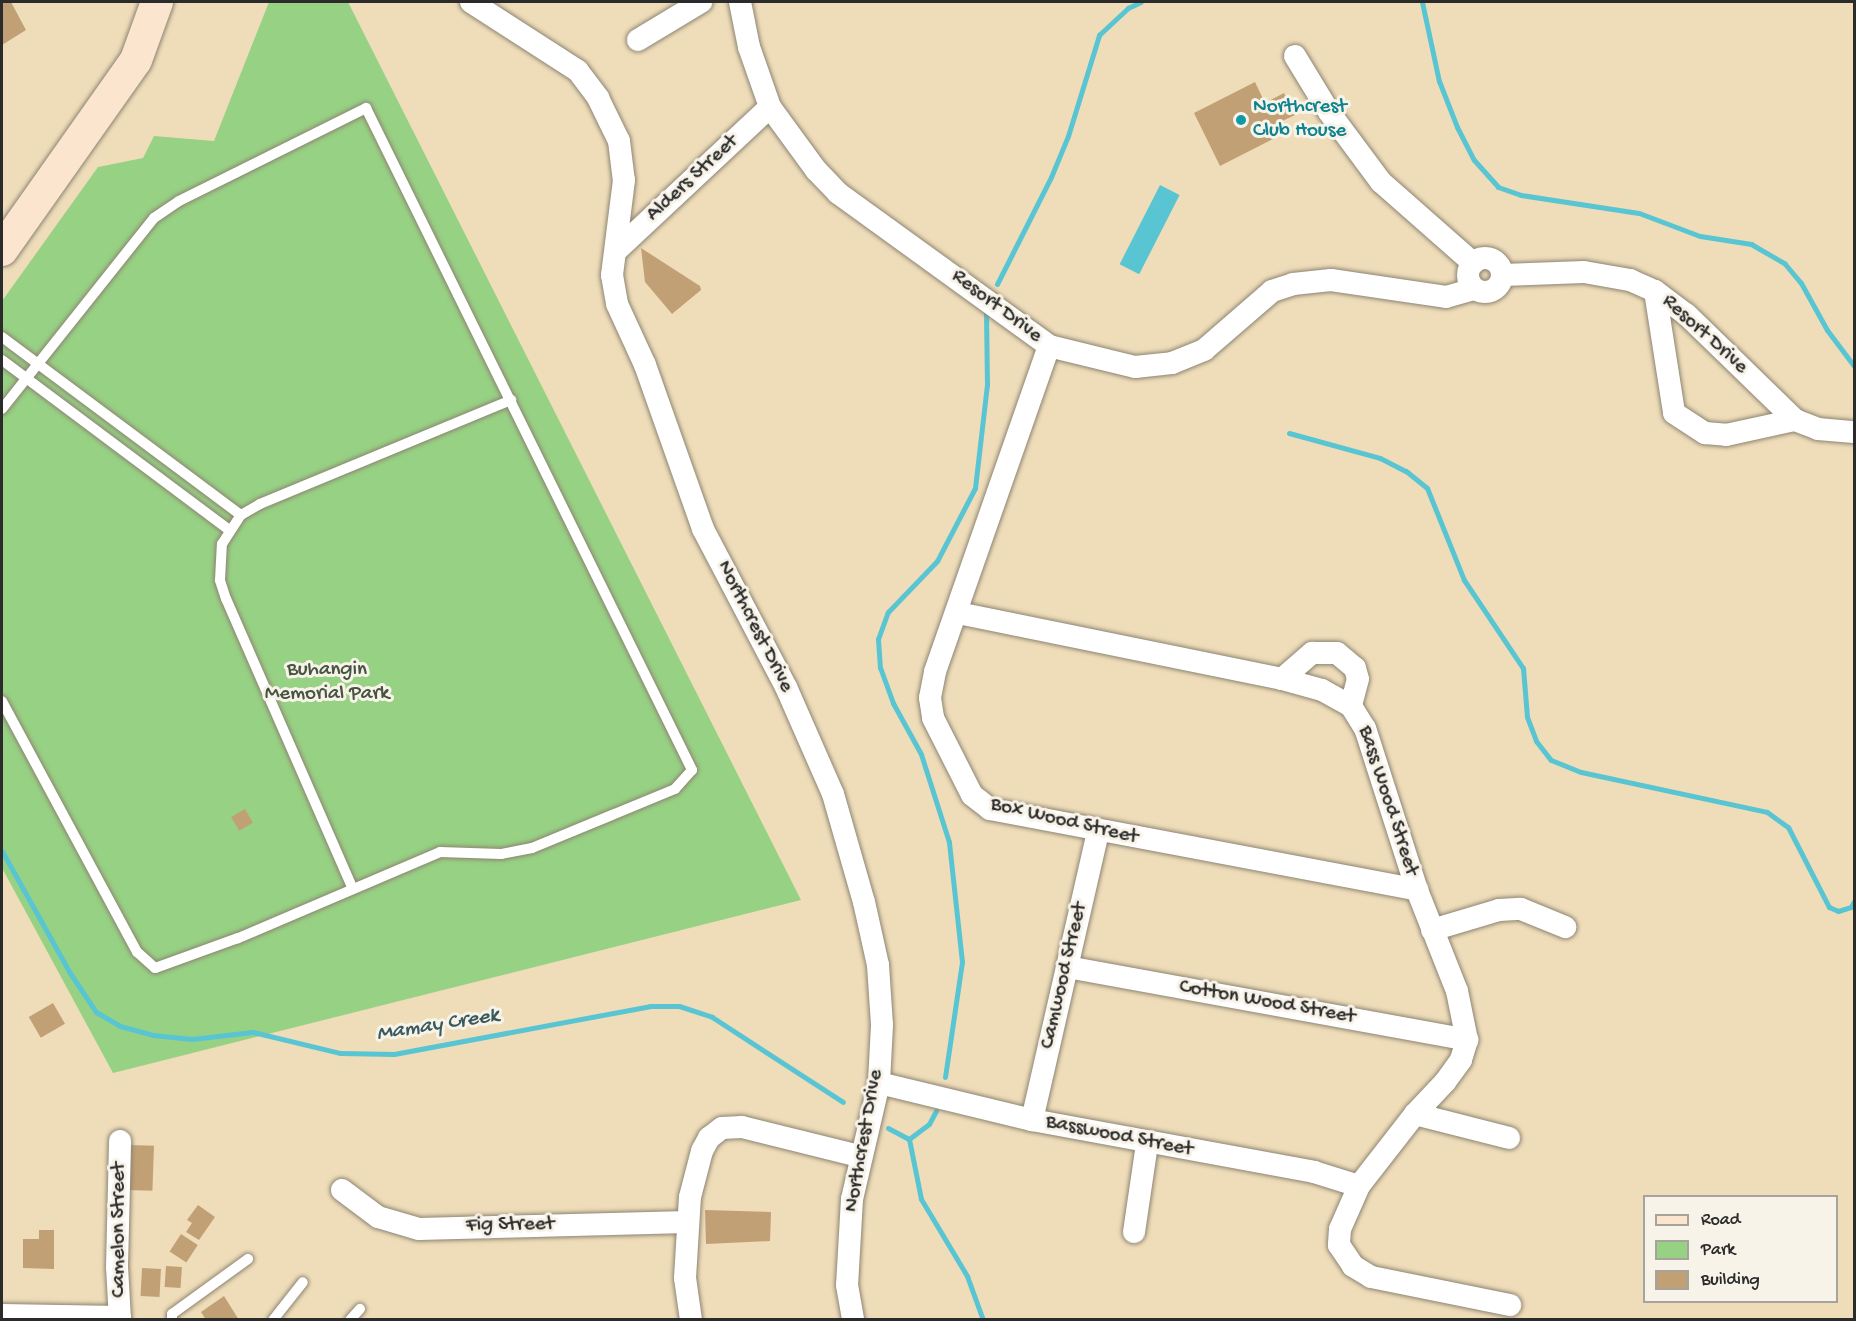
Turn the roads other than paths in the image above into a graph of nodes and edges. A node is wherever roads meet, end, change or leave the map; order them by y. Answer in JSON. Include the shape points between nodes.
{"nodes":[{"id":1,"x":157,"y":2,"type":"edge"},
{"id":2,"x":474,"y":2,"type":"edge"},
{"id":3,"x":700,"y":2,"type":"edge"},
{"id":4,"x":740,"y":2,"type":"edge"},
{"id":5,"x":638,"y":40,"type":"dead end"},
{"id":6,"x":1295,"y":56,"type":"dead end"},
{"id":7,"x":770,"y":107,"type":"junction"},
{"id":8,"x":2,"y":250,"type":"edge"},
{"id":9,"x":617,"y":250,"type":"junction"},
{"id":10,"x":1473,"y":263,"type":"junction"},
{"id":11,"x":1503,"y":275,"type":"junction"},
{"id":12,"x":1474,"y":289,"type":"junction"},
{"id":13,"x":1655,"y":291,"type":"junction"},
{"id":14,"x":2,"y":337,"type":"edge"},
{"id":15,"x":1048,"y":346,"type":"junction"},
{"id":16,"x":2,"y":360,"type":"edge"},
{"id":17,"x":38,"y":364,"type":"junction"},
{"id":18,"x":26,"y":379,"type":"junction"},
{"id":19,"x":511,"y":400,"type":"junction"},
{"id":20,"x":2,"y":410,"type":"edge"},
{"id":21,"x":108,"y":417,"type":"junction"},
{"id":22,"x":1795,"y":420,"type":"junction"},
{"id":23,"x":97,"y":431,"type":"junction"},
{"id":24,"x":1854,"y":432,"type":"edge"},
{"id":25,"x":169,"y":462,"type":"junction"},
{"id":26,"x":158,"y":477,"type":"junction"},
{"id":27,"x":241,"y":516,"type":"junction"},
{"id":28,"x":229,"y":530,"type":"junction"},
{"id":29,"x":958,"y":613,"type":"junction"},
{"id":30,"x":1282,"y":679,"type":"junction"},
{"id":31,"x":2,"y":701,"type":"edge"},
{"id":32,"x":1352,"y":706,"type":"junction"},
{"id":33,"x":1098,"y":832,"type":"junction"},
{"id":34,"x":352,"y":887,"type":"junction"},
{"id":35,"x":1417,"y":890,"type":"junction"},
{"id":36,"x":1564,"y":927,"type":"dead end"},
{"id":37,"x":1432,"y":930,"type":"junction"},
{"id":38,"x":1067,"y":967,"type":"junction"},
{"id":39,"x":1467,"y":1040,"type":"junction"},
{"id":40,"x":879,"y":1083,"type":"junction"},
{"id":41,"x":1414,"y":1114,"type":"junction"},
{"id":42,"x":1032,"y":1120,"type":"junction"},
{"id":43,"x":1509,"y":1138,"type":"dead end"},
{"id":44,"x":120,"y":1141,"type":"dead end"},
{"id":45,"x":1147,"y":1144,"type":"junction"},
{"id":46,"x":859,"y":1156,"type":"junction"},
{"id":47,"x":1359,"y":1186,"type":"junction"},
{"id":48,"x":342,"y":1190,"type":"dead end"},
{"id":49,"x":688,"y":1222,"type":"junction"},
{"id":50,"x":1134,"y":1233,"type":"dead end"},
{"id":51,"x":248,"y":1259,"type":"dead end"},
{"id":52,"x":303,"y":1282,"type":"dead end"},
{"id":53,"x":1510,"y":1305,"type":"dead end"},
{"id":54,"x":360,"y":1309,"type":"dead end"},
{"id":55,"x":2,"y":1315,"type":"edge"},
{"id":56,"x":120,"y":1318,"type":"edge"},
{"id":57,"x":172,"y":1320,"type":"edge"},
{"id":58,"x":273,"y":1320,"type":"edge"},
{"id":59,"x":350,"y":1320,"type":"edge"},
{"id":60,"x":691,"y":1320,"type":"edge"},
{"id":61,"x":853,"y":1320,"type":"edge"}],
"edges":[{"from":1,"to":8,"type":"main road","via":[[136,60]]},
{"from":2,"to":9,"type":"street","name":"Northcrest Drive","via":[[578,71],[598,98],[619,141],[624,180]]},
{"from":3,"to":5,"type":"street"},
{"from":4,"to":7,"type":"street","name":"Resort Drive","via":[[748,47]]},
{"from":6,"to":10,"type":"street","via":[[1329,112],[1381,182]]},
{"from":7,"to":9,"type":"street","name":"Alders Street"},
{"from":7,"to":15,"type":"street","name":"Resort Drive","via":[[838,193]]},
{"from":9,"to":40,"type":"street","name":"Northcrest Drive","via":[[612,275],[617,304],[645,365],[684,483],[703,529],[786,687],[833,794],[878,965],[882,1025]]},
{"from":10,"to":11,"type":"street","via":[[1492,259]]},
{"from":10,"to":12,"type":"street","via":[[1468,276]]},
{"from":11,"to":12,"type":"street","via":[[1499,286],[1490,292]]},
{"from":11,"to":13,"type":"street","name":"Resort Drive","via":[[1584,272],[1630,280]]},
{"from":12,"to":15,"type":"street","name":"Resort Drive","via":[[1446,297],[1331,280],[1293,284],[1272,291],[1204,350],[1172,363],[1135,367]]},
{"from":13,"to":22,"type":"street","name":"Resort Drive","via":[[1686,314]]},
{"from":13,"to":22,"type":"street","via":[[1674,413],[1705,433],[1726,435]]},
{"from":14,"to":17,"type":"lane"},
{"from":15,"to":29,"type":"street","name":"Box Wood Street"},
{"from":16,"to":18,"type":"lane"},
{"from":17,"to":18,"type":"lane"},
{"from":17,"to":19,"type":"lane","via":[[139,235],[166,208],[366,108]]},
{"from":17,"to":21,"type":"lane"},
{"from":18,"to":20,"type":"lane"},
{"from":18,"to":23,"type":"lane"},
{"from":19,"to":27,"type":"lane","via":[[281,495]]},
{"from":19,"to":34,"type":"lane","via":[[692,770],[675,789],[532,848],[501,854],[440,852]]},
{"from":21,"to":23,"type":"lane"},
{"from":21,"to":25,"type":"lane"},
{"from":22,"to":24,"type":"street","name":"Resort Drive","via":[[1818,429]]},
{"from":23,"to":26,"type":"lane"},
{"from":25,"to":26,"type":"lane"},
{"from":25,"to":27,"type":"lane"},
{"from":26,"to":28,"type":"lane"},
{"from":27,"to":28,"type":"lane"},
{"from":28,"to":34,"type":"lane","via":[[219,560],[226,599]]},
{"from":29,"to":30,"type":"street","name":"Bass Wood Street"},
{"from":29,"to":33,"type":"street","name":"Box Wood Street","via":[[935,672],[930,698],[937,727],[972,795],[990,809]]},
{"from":30,"to":32,"type":"street","name":"Bass Wood Street","via":[[1322,690]]},
{"from":30,"to":32,"type":"street","via":[[1312,653],[1337,653],[1355,668],[1358,679]]},
{"from":31,"to":34,"type":"lane","via":[[137,952],[149,965],[164,967]]},
{"from":32,"to":35,"type":"street","name":"Bass Wood Street","via":[[1365,728]]},
{"from":33,"to":35,"type":"street","name":"Box Wood Street"},
{"from":33,"to":38,"type":"street","name":"Camwood Street"},
{"from":35,"to":37,"type":"street","name":"Bass Wood Street"},
{"from":36,"to":37,"type":"street","via":[[1521,909],[1499,910]]},
{"from":37,"to":39,"type":"street","name":"Bass Wood Street","via":[[1457,991]]},
{"from":38,"to":39,"type":"street","name":"Cotton Wood Street"},
{"from":38,"to":42,"type":"street","name":"Camwood Street"},
{"from":39,"to":41,"type":"street","via":[[1456,1067]]},
{"from":40,"to":42,"type":"street","name":"Basswood Street"},
{"from":40,"to":46,"type":"street","name":"Northcrest Drive"},
{"from":41,"to":43,"type":"street"},
{"from":41,"to":47,"type":"street"},
{"from":42,"to":45,"type":"street","name":"Basswood Street"},
{"from":44,"to":56,"type":"street","name":"Camelon Street"},
{"from":45,"to":47,"type":"street","name":"Basswood Street","via":[[1314,1172]]},
{"from":45,"to":50,"type":"street"},
{"from":46,"to":49,"type":"street","via":[[742,1127],[722,1128],[702,1151]]},
{"from":46,"to":61,"type":"street","name":"Northcrest Drive","via":[[847,1285]]},
{"from":47,"to":53,"type":"street","via":[[1340,1229],[1339,1245],[1343,1256],[1360,1272]]},
{"from":48,"to":49,"type":"street","name":"Fig Street","via":[[378,1217],[397,1226],[419,1229]]},
{"from":49,"to":60,"type":"street","via":[[686,1278]]},
{"from":51,"to":57,"type":"lane","via":[[172,1314]]},
{"from":52,"to":58,"type":"lane"},
{"from":54,"to":59,"type":"lane"},
{"from":55,"to":56,"type":"street"}]}
